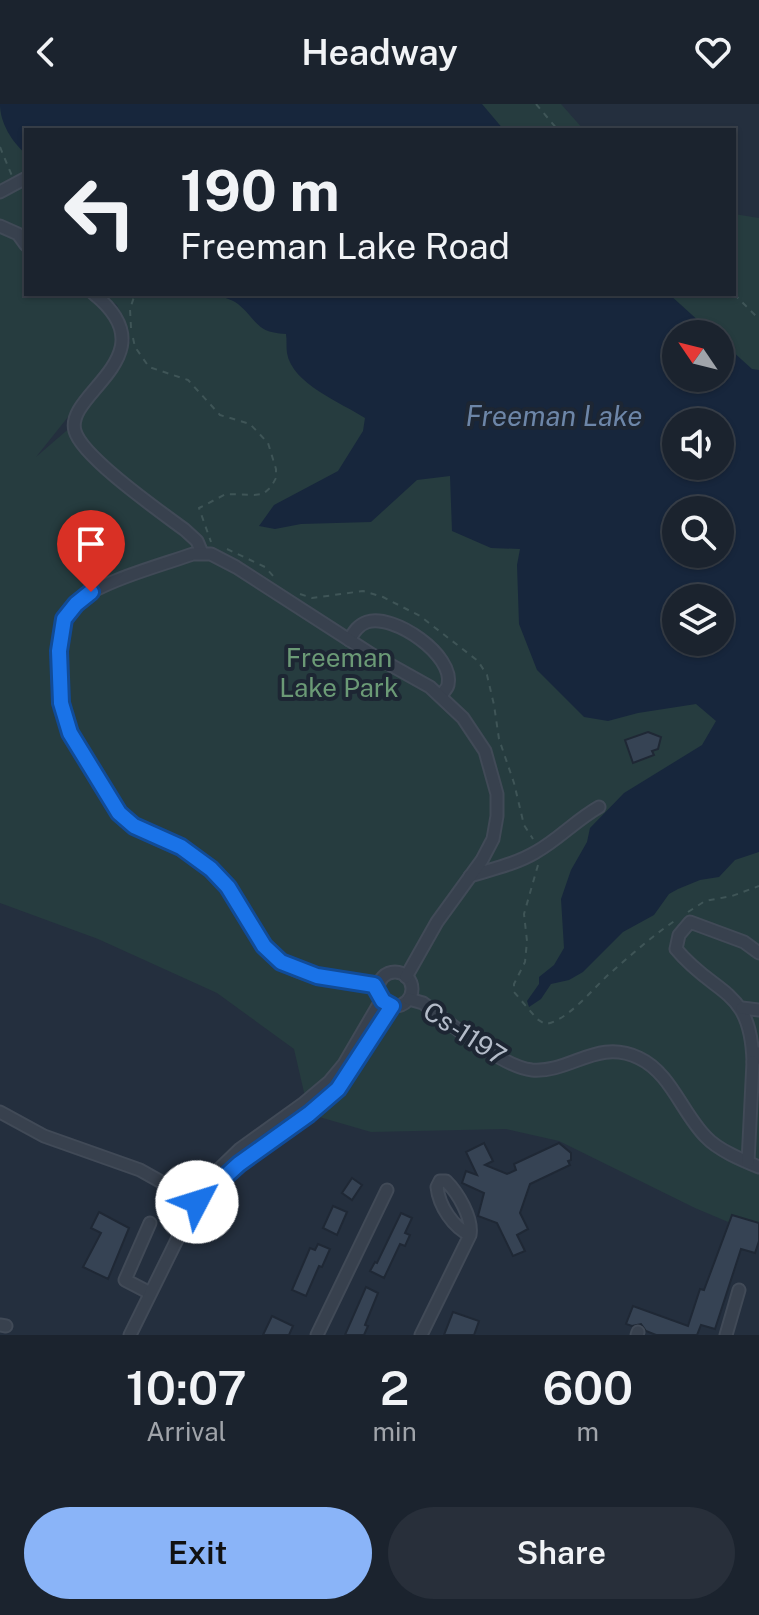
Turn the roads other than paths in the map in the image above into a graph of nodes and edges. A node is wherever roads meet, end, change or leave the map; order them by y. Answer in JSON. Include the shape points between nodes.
{"nodes":[{"id":1,"x":20,"y":180,"type":"edge"},
{"id":2,"x":0,"y":192,"type":"edge"},
{"id":3,"x":0,"y":226,"type":"edge"},
{"id":4,"x":24,"y":242,"type":"edge"},
{"id":5,"x":96,"y":296,"type":"edge"},
{"id":6,"x":202,"y":553,"type":"junction"},
{"id":7,"x":349,"y":640,"type":"junction"},
{"id":8,"x":441,"y":696,"type":"junction"},
{"id":9,"x":599,"y":807,"type":"dead end"},
{"id":10,"x":469,"y":876,"type":"junction"},
{"id":11,"x":759,"y":953,"type":"edge"},
{"id":12,"x":406,"y":977,"type":"junction"},
{"id":13,"x":384,"y":997,"type":"junction"},
{"id":14,"x":409,"y":999,"type":"junction"},
{"id":15,"x":742,"y":1008,"type":"junction"},
{"id":16,"x":759,"y":1010,"type":"edge"},
{"id":17,"x":756,"y":1058,"type":"edge"},
{"id":18,"x":0,"y":1112,"type":"edge"},
{"id":19,"x":753,"y":1165,"type":"edge"},
{"id":20,"x":387,"y":1190,"type":"dead end"},
{"id":21,"x":197,"y":1202,"type":"junction"},
{"id":22,"x":150,"y":1223,"type":"dead end"},
{"id":23,"x":470,"y":1235,"type":"dead end"},
{"id":24,"x":739,"y":1290,"type":"dead end"},
{"id":25,"x":150,"y":1293,"type":"junction"},
{"id":26,"x":130,"y":1335,"type":"edge"},
{"id":27,"x":317,"y":1335,"type":"edge"},
{"id":28,"x":421,"y":1335,"type":"edge"},
{"id":29,"x":726,"y":1335,"type":"edge"}],
"edges":[{"from":1,"to":2,"type":"street"},
{"from":3,"to":4,"type":"street"},
{"from":5,"to":6,"type":"street","via":[[118,320],[120,352],[75,418],[74,430],[102,463],[197,541]]},
{"from":6,"to":7,"type":"street","via":[[236,567]]},
{"from":6,"to":13,"type":"street","via":[[91,592],[64,619],[59,682],[70,733],[125,820],[181,847],[211,869],[272,955],[304,973],[374,985]]},
{"from":7,"to":8,"type":"street"},
{"from":7,"to":8,"type":"street","via":[[356,628],[377,620],[419,638],[446,670],[448,684]]},
{"from":8,"to":10,"type":"street","via":[[481,743],[496,783],[493,839]]},
{"from":9,"to":10,"type":"street","via":[[537,851]]},
{"from":10,"to":12,"type":"street"},
{"from":11,"to":15,"type":"street","via":[[690,922],[679,935],[676,949],[687,962]]},
{"from":12,"to":13,"type":"street","via":[[387,974]]},
{"from":12,"to":14,"type":"street"},
{"from":13,"to":14,"type":"street","via":[[404,1003]]},
{"from":13,"to":21,"type":"street","via":[[329,1082],[240,1149],[205,1183]]},
{"from":14,"to":19,"type":"street","name":"Cs-1197","via":[[529,1070],[600,1052],[636,1056],[662,1075],[707,1139]]},
{"from":15,"to":16,"type":"street"},
{"from":15,"to":17,"type":"street"},
{"from":17,"to":19,"type":"street"},
{"from":18,"to":21,"type":"street","via":[[44,1136],[140,1170]]},
{"from":20,"to":27,"type":"street"},
{"from":21,"to":25,"type":"street"},
{"from":22,"to":25,"type":"street","via":[[125,1280]]},
{"from":23,"to":28,"type":"street"},
{"from":24,"to":29,"type":"street"},
{"from":25,"to":26,"type":"street"}]}
